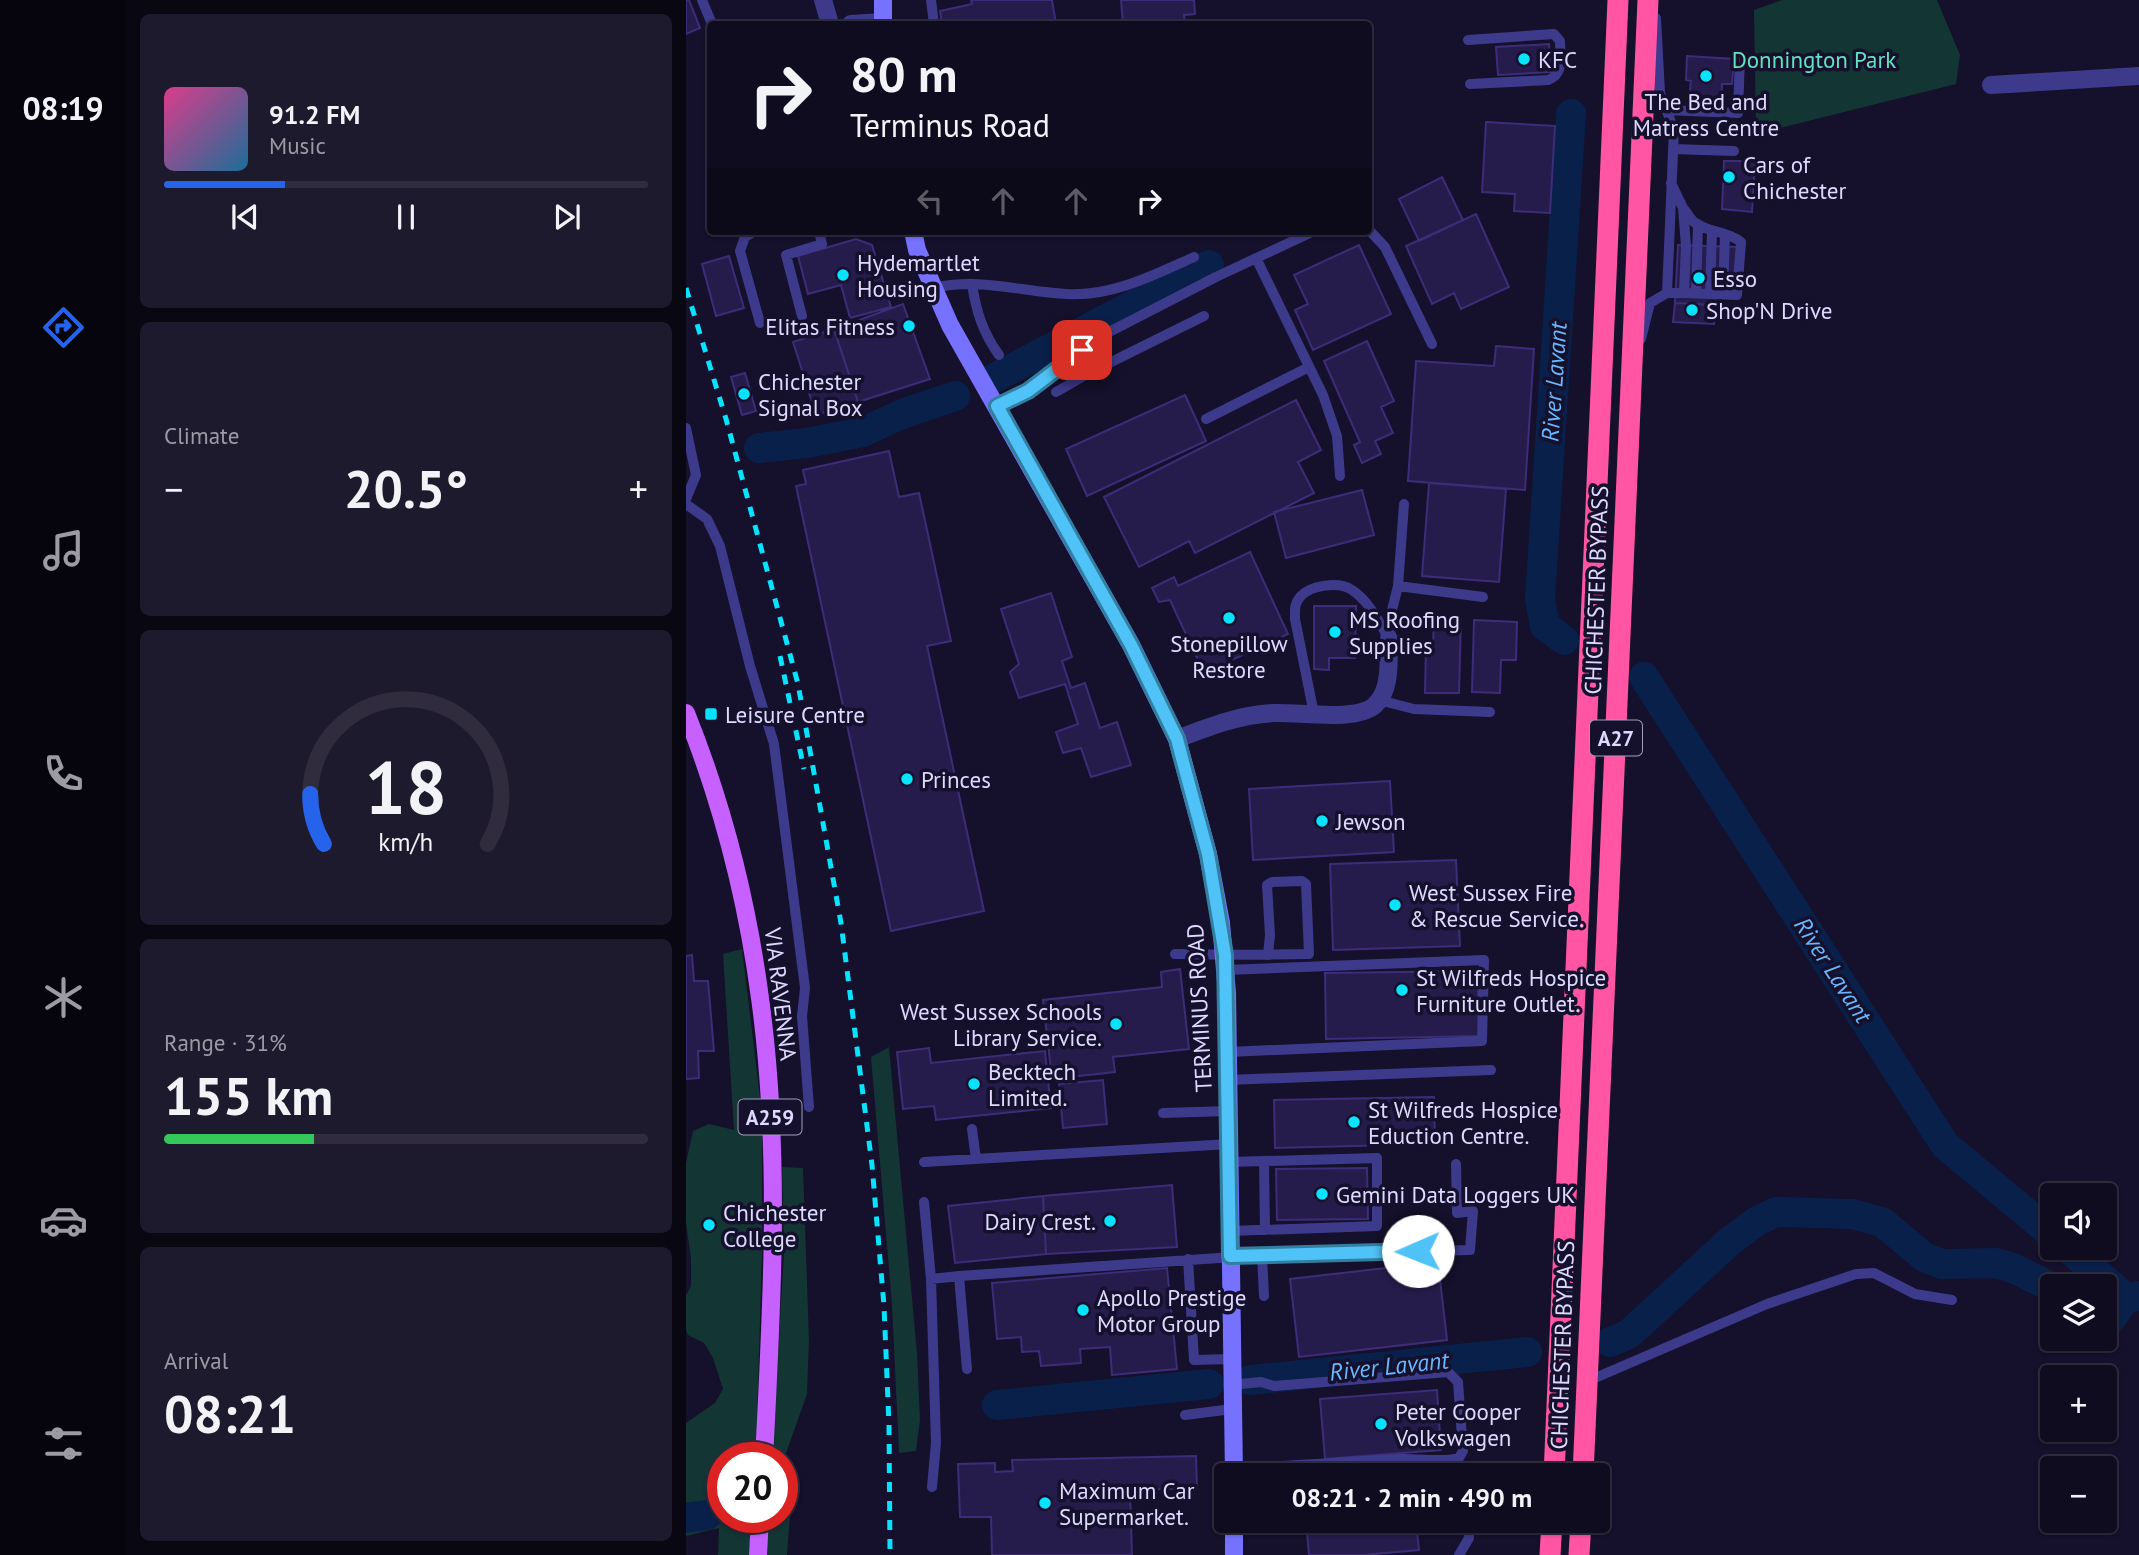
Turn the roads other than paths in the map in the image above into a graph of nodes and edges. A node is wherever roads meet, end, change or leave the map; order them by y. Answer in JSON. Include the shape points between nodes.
{"nodes":[{"id":1,"x":702,"y":0,"type":"edge"},
{"id":2,"x":824,"y":0,"type":"edge"},
{"id":3,"x":883,"y":0,"type":"edge"},
{"id":4,"x":931,"y":0,"type":"edge"},
{"id":5,"x":1618,"y":0,"type":"edge"},
{"id":6,"x":1648,"y":0,"type":"edge"},
{"id":7,"x":1653,"y":0,"type":"edge"},
{"id":8,"x":711,"y":21,"type":"edge"},
{"id":9,"x":829,"y":21,"type":"edge"},
{"id":10,"x":883,"y":21,"type":"edge"},
{"id":11,"x":934,"y":21,"type":"edge"},
{"id":12,"x":1468,"y":40,"type":"dead end"},
{"id":13,"x":1740,"y":57,"type":"dead end"},
{"id":14,"x":2139,"y":76,"type":"edge"},
{"id":15,"x":1470,"y":84,"type":"dead end"},
{"id":16,"x":1992,"y":85,"type":"dead end"},
{"id":17,"x":1666,"y":110,"type":"junction"},
{"id":18,"x":1673,"y":149,"type":"junction"},
{"id":19,"x":1734,"y":151,"type":"dead end"},
{"id":20,"x":1671,"y":183,"type":"junction"},
{"id":21,"x":1684,"y":208,"type":"junction"},
{"id":22,"x":1698,"y":224,"type":"junction"},
{"id":23,"x":1712,"y":231,"type":"junction"},
{"id":24,"x":1372,"y":233,"type":"edge"},
{"id":25,"x":1726,"y":234,"type":"junction"},
{"id":26,"x":748,"y":235,"type":"edge"},
{"id":27,"x":820,"y":235,"type":"edge"},
{"id":28,"x":914,"y":235,"type":"edge"},
{"id":29,"x":1305,"y":235,"type":"edge"},
{"id":30,"x":1194,"y":257,"type":"dead end"},
{"id":31,"x":1256,"y":258,"type":"junction"},
{"id":32,"x":972,"y":284,"type":"junction"},
{"id":33,"x":934,"y":288,"type":"junction"},
{"id":34,"x":1667,"y":293,"type":"junction"},
{"id":35,"x":1684,"y":293,"type":"junction"},
{"id":36,"x":1696,"y":293,"type":"junction"},
{"id":37,"x":1710,"y":294,"type":"junction"},
{"id":38,"x":1723,"y":295,"type":"junction"},
{"id":39,"x":802,"y":316,"type":"dead end"},
{"id":40,"x":1204,"y":316,"type":"dead end"},
{"id":41,"x":760,"y":323,"type":"dead end"},
{"id":42,"x":1432,"y":344,"type":"dead end"},
{"id":43,"x":1077,"y":353,"type":"junction"},
{"id":44,"x":999,"y":355,"type":"dead end"},
{"id":45,"x":1309,"y":367,"type":"junction"},
{"id":46,"x":1091,"y":372,"type":"junction"},
{"id":47,"x":1630,"y":385,"type":"junction"},
{"id":48,"x":1056,"y":392,"type":"dead end"},
{"id":49,"x":997,"y":406,"type":"junction"},
{"id":50,"x":1206,"y":419,"type":"dead end"},
{"id":51,"x":686,"y":428,"type":"edge"},
{"id":52,"x":1340,"y":476,"type":"dead end"},
{"id":53,"x":686,"y":501,"type":"edge"},
{"id":54,"x":1404,"y":505,"type":"dead end"},
{"id":55,"x":1398,"y":586,"type":"junction"},
{"id":56,"x":1483,"y":597,"type":"dead end"},
{"id":57,"x":1390,"y":639,"type":"junction"},
{"id":58,"x":1379,"y":700,"type":"junction"},
{"id":59,"x":1490,"y":712,"type":"dead end"},
{"id":60,"x":686,"y":713,"type":"edge"},
{"id":61,"x":1314,"y":714,"type":"junction"},
{"id":62,"x":1177,"y":739,"type":"junction"},
{"id":63,"x":693,"y":752,"type":"edge"},
{"id":64,"x":1175,"y":954,"type":"dead end"},
{"id":65,"x":1268,"y":955,"type":"junction"},
{"id":66,"x":1225,"y":963,"type":"junction"},
{"id":67,"x":1228,"y":1052,"type":"junction"},
{"id":68,"x":1491,"y":1070,"type":"dead end"},
{"id":69,"x":1228,"y":1080,"type":"junction"},
{"id":70,"x":808,"y":1107,"type":"dead end"},
{"id":71,"x":1229,"y":1111,"type":"junction"},
{"id":72,"x":1163,"y":1113,"type":"dead end"},
{"id":73,"x":972,"y":1129,"type":"dead end"},
{"id":74,"x":1230,"y":1153,"type":"junction"},
{"id":75,"x":976,"y":1159,"type":"junction"},
{"id":76,"x":1264,"y":1161,"type":"junction"},
{"id":77,"x":923,"y":1162,"type":"dead end"},
{"id":78,"x":1456,"y":1164,"type":"dead end"},
{"id":79,"x":924,"y":1202,"type":"dead end"},
{"id":80,"x":1265,"y":1230,"type":"junction"},
{"id":81,"x":1230,"y":1231,"type":"junction"},
{"id":82,"x":1262,"y":1255,"type":"junction"},
{"id":83,"x":1230,"y":1256,"type":"junction"},
{"id":84,"x":1188,"y":1259,"type":"junction"},
{"id":85,"x":959,"y":1276,"type":"junction"},
{"id":86,"x":931,"y":1279,"type":"junction"},
{"id":87,"x":1264,"y":1296,"type":"dead end"},
{"id":88,"x":1952,"y":1300,"type":"dead end"},
{"id":89,"x":1231,"y":1359,"type":"junction"},
{"id":90,"x":967,"y":1368,"type":"dead end"},
{"id":91,"x":1587,"y":1381,"type":"junction"},
{"id":92,"x":1231,"y":1385,"type":"junction"},
{"id":93,"x":1232,"y":1409,"type":"junction"},
{"id":94,"x":1185,"y":1415,"type":"dead end"},
{"id":95,"x":765,"y":1442,"type":"edge"},
{"id":96,"x":1234,"y":1463,"type":"edge"},
{"id":97,"x":1319,"y":1463,"type":"edge"},
{"id":98,"x":1555,"y":1463,"type":"edge"},
{"id":99,"x":1584,"y":1463,"type":"edge"},
{"id":100,"x":932,"y":1487,"type":"dead end"},
{"id":101,"x":759,"y":1533,"type":"edge"},
{"id":102,"x":1234,"y":1533,"type":"edge"},
{"id":103,"x":1469,"y":1533,"type":"edge"},
{"id":104,"x":1551,"y":1533,"type":"edge"},
{"id":105,"x":1580,"y":1533,"type":"edge"},
{"id":106,"x":758,"y":1555,"type":"edge"},
{"id":107,"x":1234,"y":1555,"type":"edge"},
{"id":108,"x":1459,"y":1555,"type":"edge"},
{"id":109,"x":1550,"y":1555,"type":"edge"},
{"id":110,"x":1579,"y":1555,"type":"edge"}],
"edges":[{"from":1,"to":8,"type":"lane"},
{"from":2,"to":9,"type":"street"},
{"from":3,"to":10,"type":"street"},
{"from":4,"to":11,"type":"lane"},
{"from":5,"to":98,"type":"highway","name":"CHICHESTER BYPASS","number":"A27"},
{"from":6,"to":47,"type":"highway","name":"CHICHESTER BYPASS","number":"A27"},
{"from":7,"to":17,"type":"lane","via":[[1660,93]]},
{"from":12,"to":15,"type":"lane","via":[[1554,34],[1560,41],[1556,77]]},
{"from":13,"to":17,"type":"lane","via":[[1738,113]]},
{"from":14,"to":16,"type":"street"},
{"from":17,"to":18,"type":"lane","via":[[1674,130]]},
{"from":18,"to":19,"type":"lane"},
{"from":18,"to":20,"type":"lane"},
{"from":20,"to":21,"type":"lane"},
{"from":20,"to":34,"type":"lane"},
{"from":21,"to":22,"type":"lane"},
{"from":21,"to":35,"type":"lane"},
{"from":22,"to":23,"type":"lane"},
{"from":22,"to":36,"type":"lane"},
{"from":23,"to":25,"type":"lane"},
{"from":23,"to":37,"type":"lane"},
{"from":24,"to":42,"type":"lane","via":[[1385,247]]},
{"from":25,"to":38,"type":"lane"},
{"from":25,"to":38,"type":"lane","via":[[1741,242],[1737,296]]},
{"from":26,"to":41,"type":"lane","via":[[740,251]]},
{"from":27,"to":39,"type":"lane","via":[[822,244],[786,255]]},
{"from":28,"to":33,"type":"street","name":"TERMINUS ROAD"},
{"from":29,"to":31,"type":"lane"},
{"from":30,"to":32,"type":"lane","via":[[1125,286],[1080,294]]},
{"from":31,"to":43,"type":"lane"},
{"from":31,"to":45,"type":"lane"},
{"from":32,"to":33,"type":"lane"},
{"from":32,"to":44,"type":"lane","via":[[976,310]]},
{"from":33,"to":49,"type":"street","name":"TERMINUS ROAD"},
{"from":34,"to":35,"type":"lane"},
{"from":34,"to":47,"type":"lane","via":[[1650,303]]},
{"from":35,"to":36,"type":"lane"},
{"from":36,"to":37,"type":"lane"},
{"from":37,"to":38,"type":"lane"},
{"from":40,"to":46,"type":"lane"},
{"from":43,"to":46,"type":"lane"},
{"from":43,"to":49,"type":"lane","via":[[1036,386]]},
{"from":45,"to":50,"type":"lane"},
{"from":45,"to":52,"type":"lane","via":[[1336,436]]},
{"from":46,"to":48,"type":"lane"},
{"from":47,"to":91,"type":"highway","name":"CHICHESTER BYPASS","number":"A27"},
{"from":49,"to":62,"type":"street","name":"TERMINUS ROAD","via":[[1131,645]]},
{"from":51,"to":53,"type":"lane","via":[[696,475]]},
{"from":53,"to":70,"type":"lane","via":[[707,519],[720,547],[776,755],[805,988]]},
{"from":54,"to":55,"type":"lane"},
{"from":55,"to":56,"type":"lane"},
{"from":55,"to":57,"type":"lane"},
{"from":57,"to":58,"type":"street","via":[[1387,689]]},
{"from":57,"to":61,"type":"lane","via":[[1363,599],[1349,587],[1331,585],[1301,595],[1295,619]]},
{"from":58,"to":59,"type":"lane","via":[[1414,709]]},
{"from":58,"to":61,"type":"street","via":[[1355,714]]},
{"from":60,"to":63,"type":"main road","name":"VIA RAVENNA"},
{"from":61,"to":62,"type":"street","via":[[1272,713],[1224,722]]},
{"from":62,"to":66,"type":"street","name":"TERMINUS ROAD","via":[[1208,854]]},
{"from":63,"to":95,"type":"main road","name":"VIA RAVENNA","number":"A259","via":[[712,783],[738,875],[756,967],[770,1114],[772,1253]]},
{"from":64,"to":66,"type":"lane"},
{"from":65,"to":65,"type":"lane","via":[[1309,954],[1306,884],[1297,880],[1267,885]]},
{"from":65,"to":66,"type":"lane"},
{"from":66,"to":67,"type":"street","name":"TERMINUS ROAD"},
{"from":66,"to":67,"type":"lane","via":[[1484,960],[1482,1041]]},
{"from":67,"to":69,"type":"street","name":"TERMINUS ROAD"},
{"from":68,"to":69,"type":"lane"},
{"from":69,"to":71,"type":"street","name":"TERMINUS ROAD"},
{"from":71,"to":72,"type":"lane"},
{"from":71,"to":74,"type":"street","name":"TERMINUS ROAD"},
{"from":73,"to":75,"type":"lane"},
{"from":74,"to":75,"type":"lane"},
{"from":74,"to":76,"type":"lane"},
{"from":74,"to":81,"type":"street","name":"TERMINUS ROAD"},
{"from":75,"to":77,"type":"lane"},
{"from":76,"to":80,"type":"lane"},
{"from":76,"to":80,"type":"lane","via":[[1377,1158],[1377,1226]]},
{"from":78,"to":82,"type":"lane","via":[[1457,1213],[1473,1211],[1470,1250]]},
{"from":79,"to":86,"type":"lane"},
{"from":80,"to":81,"type":"lane"},
{"from":81,"to":83,"type":"street","name":"TERMINUS ROAD"},
{"from":82,"to":83,"type":"lane"},
{"from":82,"to":87,"type":"lane"},
{"from":83,"to":84,"type":"lane"},
{"from":83,"to":89,"type":"street","name":"TERMINUS ROAD"},
{"from":84,"to":85,"type":"lane"},
{"from":84,"to":89,"type":"lane","via":[[1194,1360]]},
{"from":85,"to":86,"type":"lane"},
{"from":85,"to":90,"type":"lane"},
{"from":86,"to":100,"type":"lane","via":[[936,1443]]},
{"from":88,"to":91,"type":"lane","via":[[1915,1294],[1874,1273],[1856,1274],[1767,1304]]},
{"from":89,"to":92,"type":"street","name":"TERMINUS ROAD"},
{"from":91,"to":99,"type":"highway","name":"CHICHESTER BYPASS","number":"A27"},
{"from":92,"to":93,"type":"street","name":"TERMINUS ROAD"},
{"from":92,"to":97,"type":"lane","via":[[1261,1382],[1274,1386],[1448,1372],[1458,1382],[1463,1451],[1458,1458]]},
{"from":93,"to":94,"type":"lane"},
{"from":93,"to":96,"type":"street","name":"TERMINUS ROAD"},
{"from":101,"to":106,"type":"main road"},
{"from":102,"to":107,"type":"street"},
{"from":103,"to":108,"type":"lane"},
{"from":104,"to":109,"type":"highway"},
{"from":105,"to":110,"type":"highway"}]}
